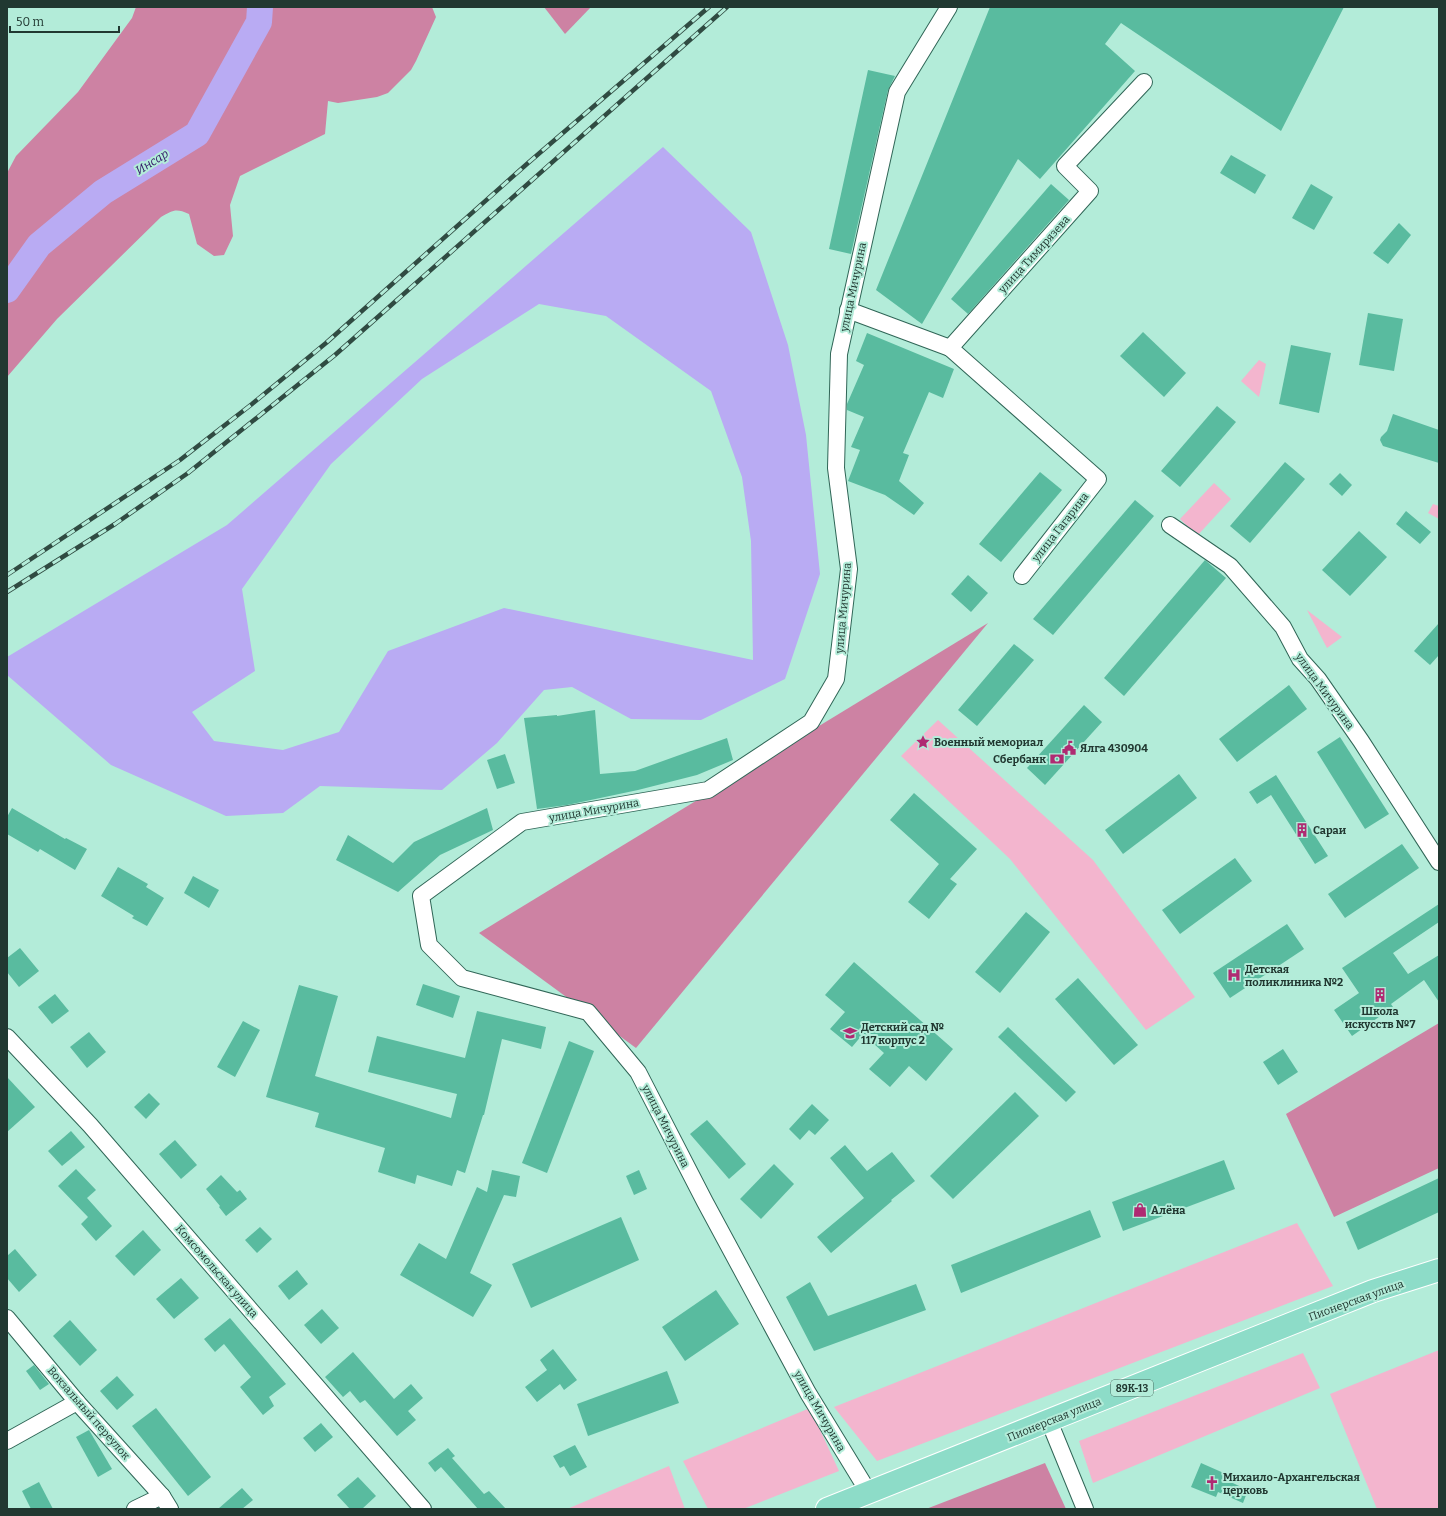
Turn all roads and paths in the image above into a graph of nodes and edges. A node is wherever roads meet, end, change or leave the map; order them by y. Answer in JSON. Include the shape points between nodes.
{"nodes":[{"id":1,"x":949,"y":7,"type":"edge"},
{"id":2,"x":1144,"y":82,"type":"dead end"},
{"id":3,"x":848,"y":310,"type":"junction"},
{"id":4,"x":950,"y":348,"type":"junction"},
{"id":5,"x":1170,"y":525,"type":"dead end"},
{"id":6,"x":1022,"y":576,"type":"dead end"},
{"id":7,"x":1439,"y":862,"type":"edge"},
{"id":8,"x":7,"y":1038,"type":"edge"},
{"id":9,"x":1439,"y":1270,"type":"edge"},
{"id":10,"x":7,"y":1318,"type":"edge"},
{"id":11,"x":77,"y":1402,"type":"junction"},
{"id":12,"x":1049,"y":1421,"type":"junction"},
{"id":13,"x":7,"y":1441,"type":"edge"},
{"id":14,"x":869,"y":1492,"type":"junction"},
{"id":15,"x":166,"y":1502,"type":"edge"},
{"id":16,"x":135,"y":1509,"type":"edge"},
{"id":17,"x":423,"y":1509,"type":"edge"},
{"id":18,"x":827,"y":1509,"type":"edge"},
{"id":19,"x":1085,"y":1509,"type":"edge"}],
"edges":[{"from":1,"to":3,"type":"street","name":"улица Мичурина","via":[[897,92]]},
{"from":2,"to":4,"type":"street","name":"улица Тимирязева","via":[[1065,166],[1090,191]]},
{"from":3,"to":4,"type":"street"},
{"from":3,"to":14,"type":"street","name":"улица Мичурина","via":[[839,354],[836,468],[849,569],[836,679],[811,722],[708,790],[522,822],[421,896],[429,945],[462,978],[588,1012],[638,1072],[808,1393]]},
{"from":4,"to":6,"type":"street","name":"улица Гагарина","via":[[1098,479]]},
{"from":5,"to":7,"type":"street","name":"улица Мичурина","via":[[1230,566],[1283,627],[1300,659],[1318,679],[1361,741]]},
{"from":8,"to":17,"type":"street","name":"Комсомольская улица","via":[[90,1125]]},
{"from":9,"to":12,"type":"main road","name":"Пионерская улица","number":"89К-13","via":[[1373,1291]]},
{"from":10,"to":11,"type":"street","name":"Вокзальный переулок"},
{"from":11,"to":13,"type":"street"},
{"from":11,"to":15,"type":"street","name":"Вокзальный переулок"},
{"from":12,"to":14,"type":"main road","name":"Пионерская улица","number":"89К-13"},
{"from":12,"to":19,"type":"street"},
{"from":14,"to":18,"type":"main road","name":"Пионерская улица","number":"89К-13"},
{"from":15,"to":16,"type":"street"}]}
